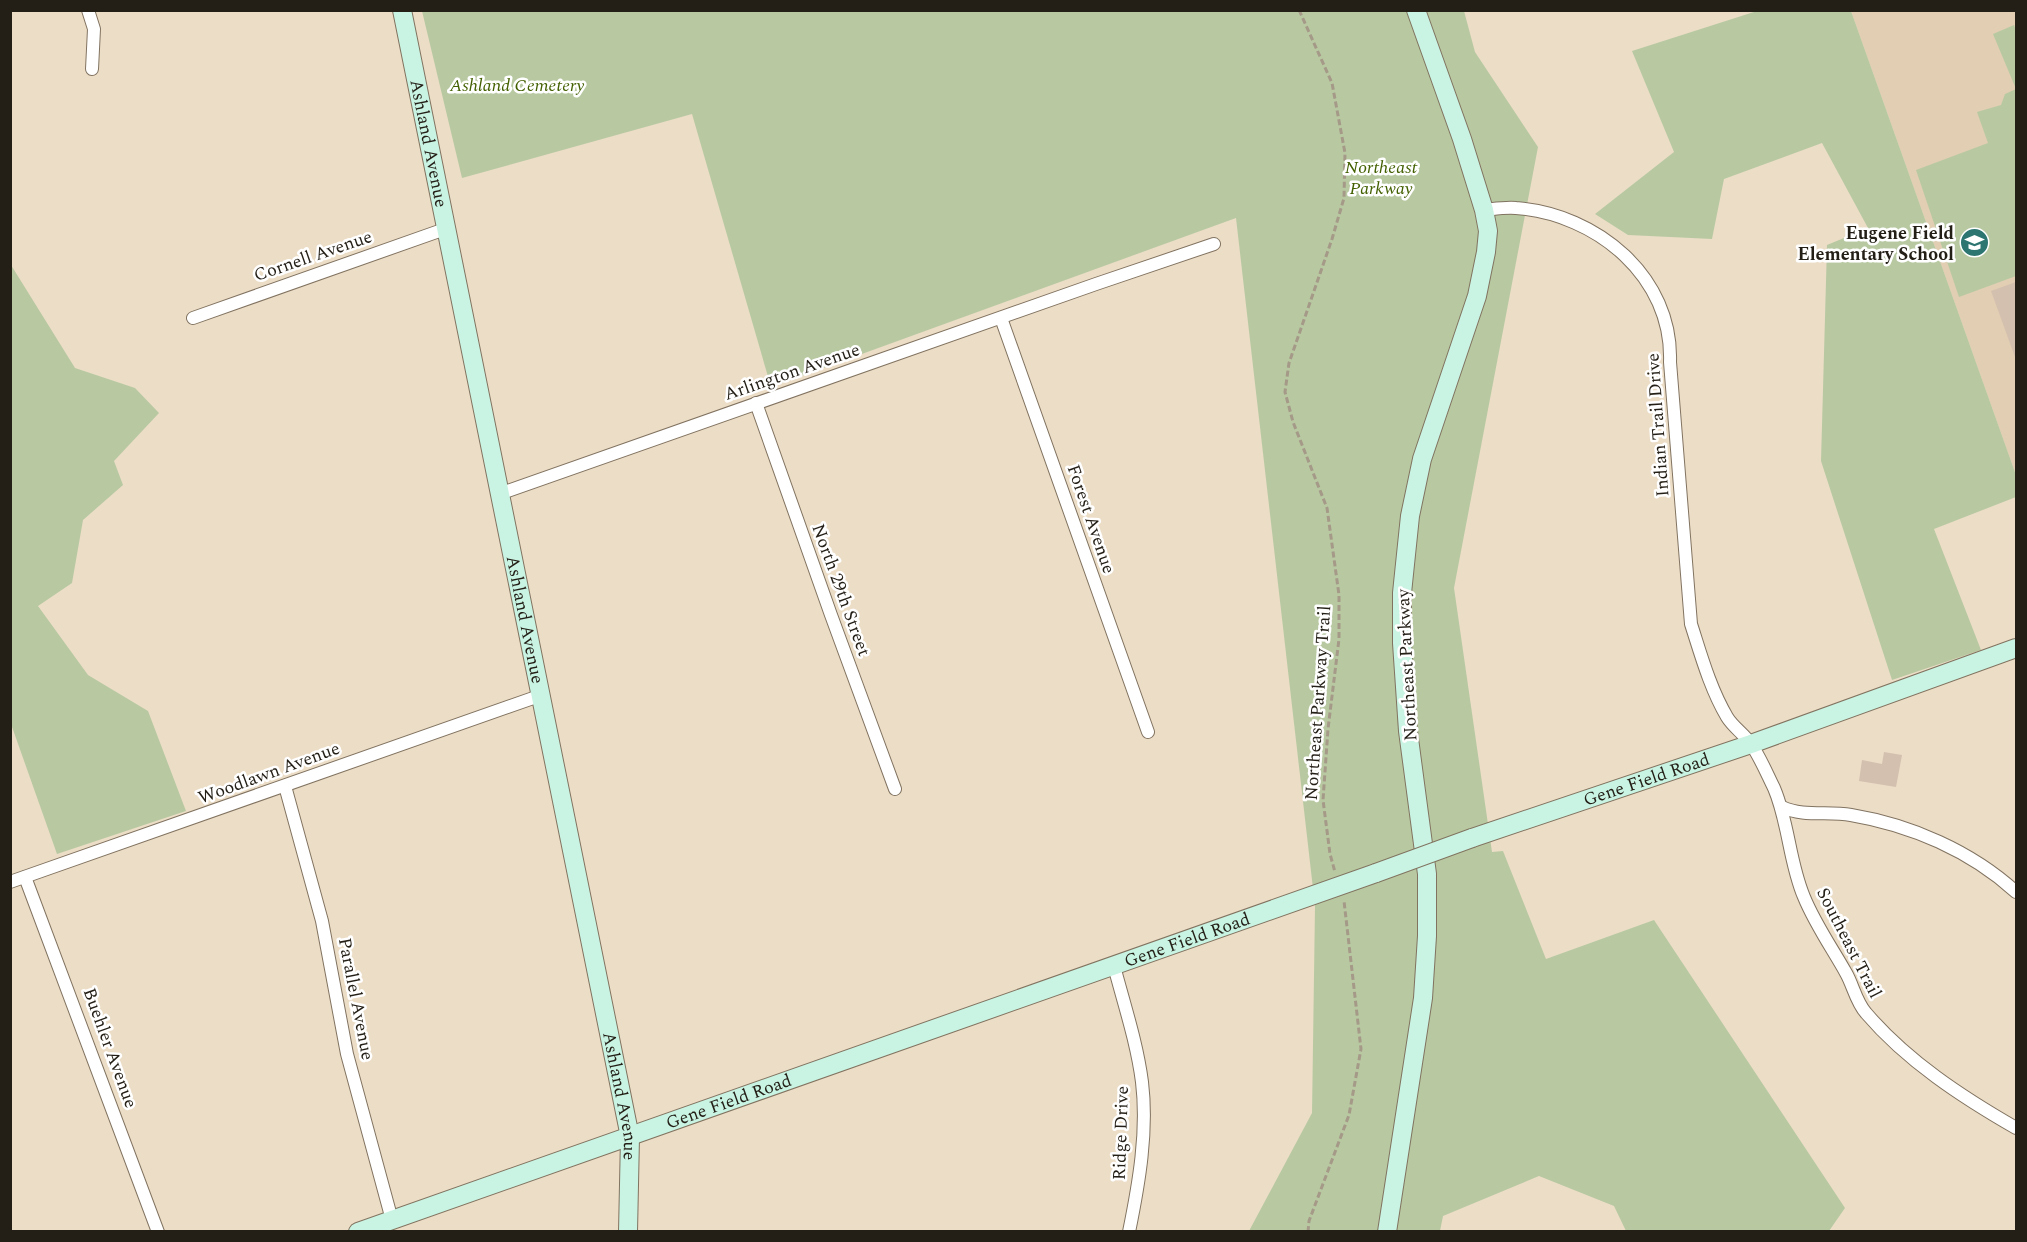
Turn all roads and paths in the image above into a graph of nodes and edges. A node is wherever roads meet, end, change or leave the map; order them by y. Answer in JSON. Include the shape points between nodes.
{"nodes":[{"id":1,"x":88,"y":10,"type":"edge"},
{"id":2,"x":402,"y":10,"type":"edge"},
{"id":3,"x":1299,"y":10,"type":"edge"},
{"id":4,"x":1416,"y":10,"type":"edge"},
{"id":5,"x":92,"y":69,"type":"dead end"},
{"id":6,"x":1484,"y":210,"type":"junction"},
{"id":7,"x":445,"y":229,"type":"junction"},
{"id":8,"x":1214,"y":244,"type":"dead end"},
{"id":9,"x":193,"y":318,"type":"dead end"},
{"id":10,"x":1001,"y":318,"type":"junction"},
{"id":11,"x":756,"y":403,"type":"junction"},
{"id":12,"x":499,"y":494,"type":"junction"},
{"id":13,"x":2016,"y":648,"type":"edge"},
{"id":14,"x":539,"y":696,"type":"junction"},
{"id":15,"x":1148,"y":732,"type":"dead end"},
{"id":16,"x":1750,"y":744,"type":"junction"},
{"id":17,"x":285,"y":786,"type":"junction"},
{"id":18,"x":895,"y":789,"type":"dead end"},
{"id":19,"x":1782,"y":807,"type":"junction"},
{"id":20,"x":25,"y":877,"type":"junction"},
{"id":21,"x":10,"y":882,"type":"edge"},
{"id":22,"x":1339,"y":886,"type":"junction"},
{"id":23,"x":2016,"y":892,"type":"edge"},
{"id":24,"x":1114,"y":966,"type":"junction"},
{"id":25,"x":2016,"y":1128,"type":"edge"},
{"id":26,"x":630,"y":1137,"type":"junction"},
{"id":27,"x":392,"y":1220,"type":"junction"},
{"id":28,"x":159,"y":1232,"type":"edge"},
{"id":29,"x":358,"y":1232,"type":"edge"},
{"id":30,"x":628,"y":1232,"type":"edge"},
{"id":31,"x":1129,"y":1232,"type":"edge"},
{"id":32,"x":1308,"y":1232,"type":"edge"},
{"id":33,"x":1387,"y":1232,"type":"edge"}],
"edges":[{"from":1,"to":5,"type":"street","via":[[94,30]]},
{"from":2,"to":7,"type":"street","name":"Ashland Avenue"},
{"from":3,"to":22,"type":"path","name":"Northeast Parkway Trail","via":[[1332,83],[1346,153],[1344,198],[1289,363],[1285,392],[1328,508],[1340,595],[1323,800]]},
{"from":4,"to":6,"type":"street","name":"Northeast Parkway"},
{"from":6,"to":16,"type":"street","name":"Indian Trail Drive","via":[[1515,208],[1543,212],[1586,228],[1626,257],[1657,296],[1670,334],[1691,624],[1716,696],[1728,719]]},
{"from":6,"to":33,"type":"street","name":"Northeast Parkway","via":[[1488,231],[1478,296],[1422,459],[1410,516],[1402,593],[1408,731],[1427,874],[1427,936],[1423,998]]},
{"from":7,"to":9,"type":"street","name":"Cornell Avenue"},
{"from":7,"to":12,"type":"street","name":"Ashland Avenue"},
{"from":8,"to":10,"type":"street","name":"Arlington Avenue"},
{"from":10,"to":11,"type":"street","name":"Arlington Avenue"},
{"from":10,"to":15,"type":"street","name":"Forest Avenue"},
{"from":11,"to":12,"type":"street","name":"Arlington Avenue"},
{"from":11,"to":18,"type":"street","name":"North 29th Street"},
{"from":12,"to":14,"type":"street","name":"Ashland Avenue"},
{"from":13,"to":16,"type":"street","name":"Gene Field Road"},
{"from":14,"to":17,"type":"street","name":"Woodlawn Avenue"},
{"from":14,"to":26,"type":"street","name":"Ashland Avenue"},
{"from":16,"to":19,"type":"street","name":"Southeast Trail"},
{"from":16,"to":22,"type":"street","name":"Gene Field Road","bridge":true},
{"from":17,"to":20,"type":"street","name":"Woodlawn Avenue"},
{"from":17,"to":27,"type":"street","name":"Parallel Avenue","via":[[322,921],[347,1054]]},
{"from":19,"to":23,"type":"street","via":[[1797,813],[1848,814],[1920,834],[1994,872]]},
{"from":19,"to":25,"type":"street","name":"Southeast Trail","via":[[1789,851],[1803,897],[1863,1011],[1903,1052]]},
{"from":20,"to":21,"type":"street","name":"Woodlawn Avenue"},
{"from":20,"to":28,"type":"street","name":"Buehler Avenue"},
{"from":22,"to":24,"type":"street","name":"Gene Field Road"},
{"from":22,"to":32,"type":"path","name":"Northeast Parkway Trail","via":[[1346,906],[1361,1049],[1349,1115]]},
{"from":24,"to":26,"type":"street","name":"Gene Field Road"},
{"from":24,"to":31,"type":"street","name":"Ridge Drive","via":[[1142,1082],[1139,1182]]},
{"from":26,"to":27,"type":"street","name":"Gene Field Road"},
{"from":26,"to":30,"type":"street","name":"Ashland Avenue"},
{"from":27,"to":29,"type":"street","name":"Gene Field Road"}]}
